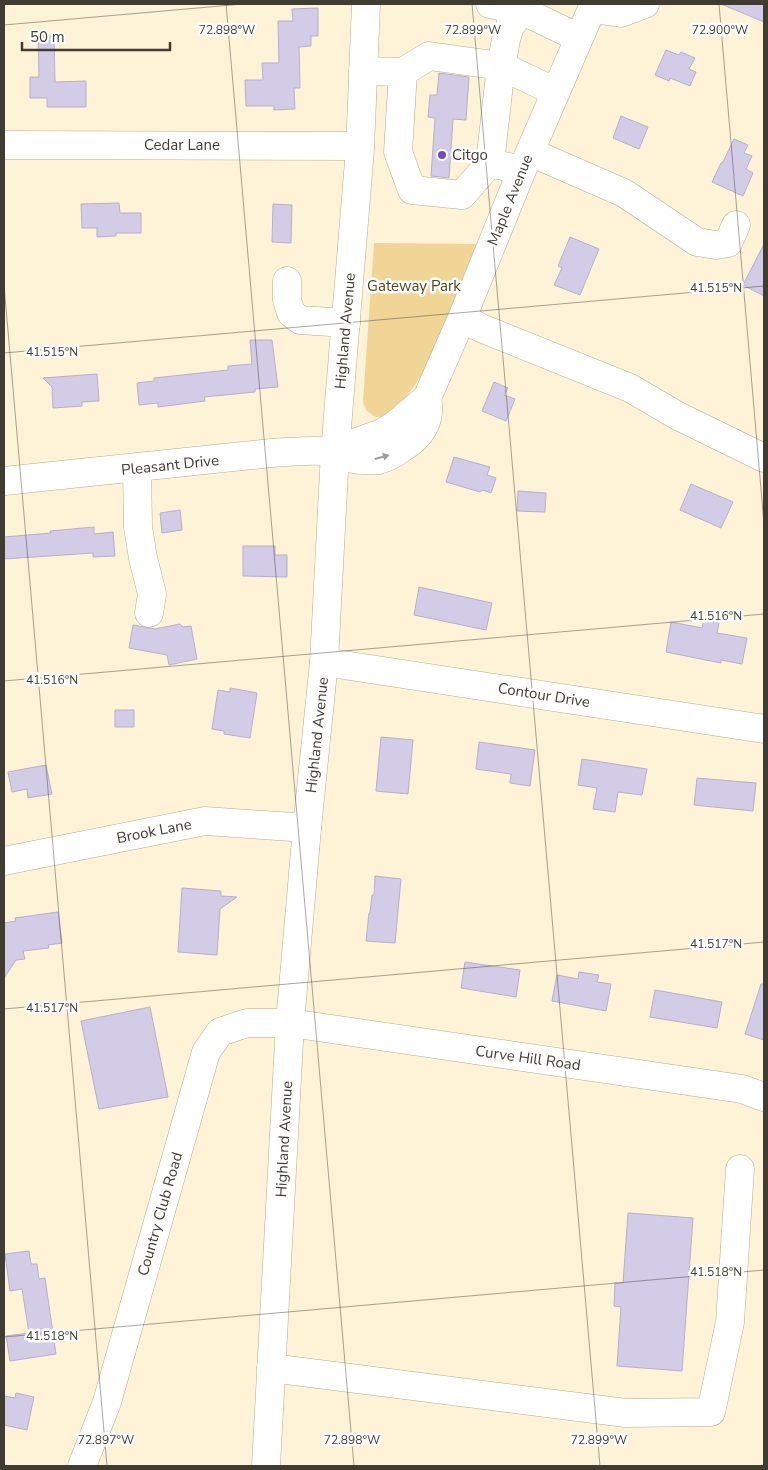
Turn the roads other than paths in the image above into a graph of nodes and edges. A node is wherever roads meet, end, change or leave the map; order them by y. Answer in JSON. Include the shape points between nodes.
{"nodes":[{"id":1,"x":366,"y":4,"type":"edge"},
{"id":2,"x":490,"y":4,"type":"edge"},
{"id":3,"x":645,"y":4,"type":"edge"},
{"id":4,"x":593,"y":6,"type":"edge"},
{"id":5,"x":524,"y":7,"type":"edge"},
{"id":6,"x":579,"y":38,"type":"junction"},
{"id":7,"x":501,"y":66,"type":"junction"},
{"id":8,"x":363,"y":71,"type":"junction"},
{"id":9,"x":403,"y":72,"type":"junction"},
{"id":10,"x":556,"y":92,"type":"junction"},
{"id":11,"x":4,"y":145,"type":"edge"},
{"id":12,"x":360,"y":147,"type":"junction"},
{"id":13,"x":398,"y":152,"type":"junction"},
{"id":14,"x":526,"y":161,"type":"junction"},
{"id":15,"x":490,"y":163,"type":"junction"},
{"id":16,"x":736,"y":225,"type":"dead end"},
{"id":17,"x":287,"y":281,"type":"dead end"},
{"id":18,"x":462,"y":318,"type":"junction"},
{"id":19,"x":346,"y":323,"type":"junction"},
{"id":20,"x":336,"y":452,"type":"junction"},
{"id":21,"x":764,"y":458,"type":"edge"},
{"id":22,"x":137,"y":468,"type":"junction"},
{"id":23,"x":4,"y":481,"type":"edge"},
{"id":24,"x":149,"y":614,"type":"dead end"},
{"id":25,"x":324,"y":662,"type":"junction"},
{"id":26,"x":764,"y":729,"type":"edge"},
{"id":27,"x":307,"y":828,"type":"junction"},
{"id":28,"x":4,"y":861,"type":"edge"},
{"id":29,"x":290,"y":1023,"type":"junction"},
{"id":30,"x":764,"y":1097,"type":"edge"},
{"id":31,"x":740,"y":1169,"type":"dead end"},
{"id":32,"x":271,"y":1368,"type":"junction"},
{"id":33,"x":82,"y":1466,"type":"edge"},
{"id":34,"x":266,"y":1466,"type":"edge"}],
"edges":[{"from":1,"to":8,"type":"main road","name":"Highland Avenue"},
{"from":2,"to":5,"type":"main road"},
{"from":3,"to":4,"type":"main road","via":[[621,13]]},
{"from":4,"to":6,"type":"main road","name":"Maple Avenue"},
{"from":5,"to":6,"type":"main road"},
{"from":5,"to":7,"type":"main road","via":[[510,26]]},
{"from":6,"to":10,"type":"main road","name":"Maple Avenue"},
{"from":7,"to":9,"type":"main road","via":[[429,56]]},
{"from":7,"to":10,"type":"main road"},
{"from":7,"to":15,"type":"main road"},
{"from":8,"to":9,"type":"main road"},
{"from":8,"to":12,"type":"main road","name":"Highland Avenue"},
{"from":9,"to":13,"type":"main road"},
{"from":10,"to":14,"type":"main road","name":"Maple Avenue"},
{"from":11,"to":12,"type":"main road","name":"Cedar Lane"},
{"from":12,"to":13,"type":"main road","name":"Cedar Lane"},
{"from":12,"to":19,"type":"main road","name":"Highland Avenue"},
{"from":13,"to":15,"type":"main road","via":[[412,190],[462,194]]},
{"from":14,"to":15,"type":"main road"},
{"from":14,"to":16,"type":"main road","via":[[624,193],[697,242],[716,246],[728,243]]},
{"from":14,"to":18,"type":"main road","name":"Maple Avenue"},
{"from":17,"to":19,"type":"main road","via":[[291,314],[300,320]]},
{"from":18,"to":20,"type":"main road","name":"Maple Avenue","via":[[427,398],[382,434]]},
{"from":18,"to":21,"type":"main road","via":[[630,388],[678,416]]},
{"from":19,"to":20,"type":"main road","name":"Highland Avenue"},
{"from":20,"to":22,"type":"main road","name":"Pleasant Drive","via":[[272,454]]},
{"from":20,"to":25,"type":"main road","name":"Highland Avenue"},
{"from":22,"to":23,"type":"main road","name":"Pleasant Drive"},
{"from":22,"to":24,"type":"main road","via":[[138,527],[152,594]]},
{"from":25,"to":26,"type":"main road","name":"Contour Drive"},
{"from":25,"to":27,"type":"main road","name":"Highland Avenue"},
{"from":27,"to":28,"type":"main road","name":"Brook Lane","via":[[205,821]]},
{"from":27,"to":29,"type":"main road","name":"Highland Avenue"},
{"from":29,"to":30,"type":"main road","name":"Curve Hill Road","via":[[742,1089]]},
{"from":29,"to":32,"type":"main road","name":"Highland Avenue"},
{"from":29,"to":33,"type":"main road","name":"Country Club Road","via":[[247,1023],[220,1032],[206,1052],[107,1402]]},
{"from":31,"to":32,"type":"main road","via":[[730,1322],[711,1412],[626,1413]]},
{"from":32,"to":34,"type":"main road","name":"Highland Avenue"}]}
